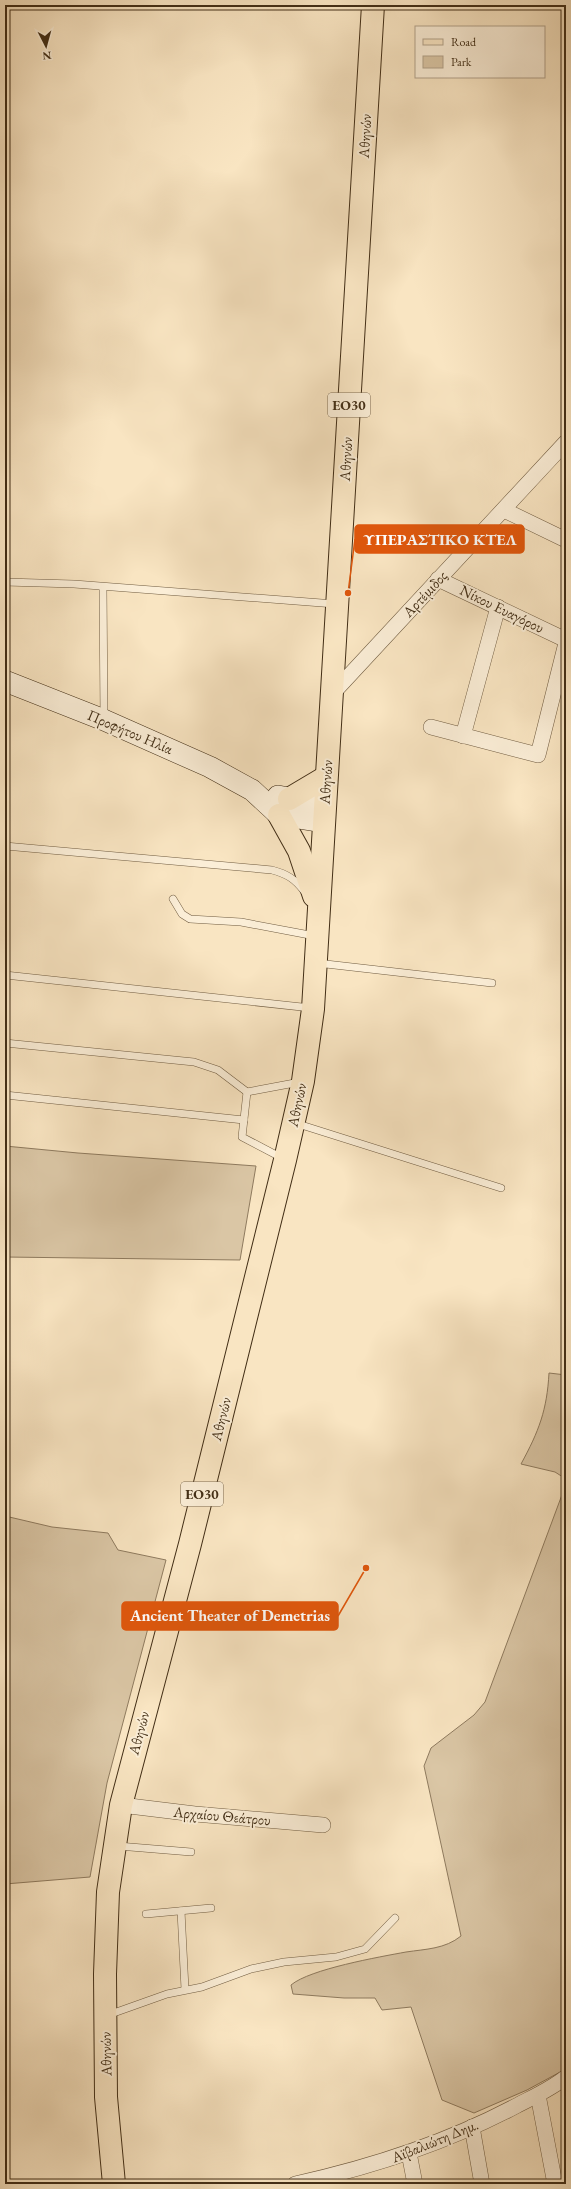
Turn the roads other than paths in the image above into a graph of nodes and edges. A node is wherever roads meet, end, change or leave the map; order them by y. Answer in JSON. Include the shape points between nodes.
{"nodes":[{"id":1,"x":373,"y":5,"type":"edge"},
{"id":2,"x":565,"y":445,"type":"edge"},
{"id":3,"x":504,"y":510,"type":"junction"},
{"id":4,"x":566,"y":540,"type":"edge"},
{"id":5,"x":438,"y":579,"type":"junction"},
{"id":6,"x":5,"y":582,"type":"edge"},
{"id":7,"x":103,"y":587,"type":"junction"},
{"id":8,"x":337,"y":604,"type":"junction"},
{"id":9,"x":498,"y":607,"type":"junction"},
{"id":10,"x":566,"y":640,"type":"edge"},
{"id":11,"x":566,"y":643,"type":"edge"},
{"id":12,"x":5,"y":681,"type":"edge"},
{"id":13,"x":333,"y":693,"type":"junction"},
{"id":14,"x":104,"y":720,"type":"junction"},
{"id":15,"x":431,"y":727,"type":"dead end"},
{"id":16,"x":463,"y":736,"type":"junction"},
{"id":17,"x":326,"y":777,"type":"junction"},
{"id":18,"x":284,"y":807,"type":"junction"},
{"id":19,"x":324,"y":814,"type":"junction"},
{"id":20,"x":5,"y":846,"type":"edge"},
{"id":21,"x":173,"y":899,"type":"dead end"},
{"id":22,"x":318,"y":908,"type":"junction"},
{"id":23,"x":317,"y":937,"type":"junction"},
{"id":24,"x":316,"y":963,"type":"junction"},
{"id":25,"x":5,"y":975,"type":"edge"},
{"id":26,"x":492,"y":983,"type":"dead end"},
{"id":27,"x":313,"y":1009,"type":"junction"},
{"id":28,"x":5,"y":1042,"type":"edge"},
{"id":29,"x":302,"y":1081,"type":"junction"},
{"id":30,"x":247,"y":1092,"type":"junction"},
{"id":31,"x":5,"y":1095,"type":"edge"},
{"id":32,"x":244,"y":1120,"type":"junction"},
{"id":33,"x":294,"y":1123,"type":"junction"},
{"id":34,"x":286,"y":1160,"type":"junction"},
{"id":35,"x":501,"y":1188,"type":"dead end"},
{"id":36,"x":120,"y":1805,"type":"junction"},
{"id":37,"x":323,"y":1825,"type":"dead end"},
{"id":38,"x":114,"y":1846,"type":"junction"},
{"id":39,"x":191,"y":1852,"type":"dead end"},
{"id":40,"x":211,"y":1908,"type":"dead end"},
{"id":41,"x":180,"y":1911,"type":"junction"},
{"id":42,"x":146,"y":1914,"type":"dead end"},
{"id":43,"x":395,"y":1918,"type":"dead end"},
{"id":44,"x":185,"y":1989,"type":"junction"},
{"id":45,"x":105,"y":2015,"type":"junction"},
{"id":46,"x":566,"y":2077,"type":"edge"},
{"id":47,"x":538,"y":2095,"type":"junction"},
{"id":48,"x":472,"y":2127,"type":"junction"},
{"id":49,"x":409,"y":2153,"type":"junction"},
{"id":50,"x":340,"y":2179,"type":"edge"},
{"id":51,"x":114,"y":2184,"type":"edge"},
{"id":52,"x":295,"y":2184,"type":"edge"},
{"id":53,"x":414,"y":2184,"type":"edge"},
{"id":54,"x":482,"y":2184,"type":"edge"},
{"id":55,"x":555,"y":2184,"type":"edge"}],
"edges":[{"from":1,"to":8,"type":"main road","name":"Αθηνών","number":"ΕΟ30"},
{"from":2,"to":3,"type":"street","name":"Αρτέμιδος"},
{"from":3,"to":4,"type":"street"},
{"from":3,"to":5,"type":"street","name":"Αρτέμιδος"},
{"from":5,"to":9,"type":"street","name":"Νίκου Ευαγόρου"},
{"from":5,"to":13,"type":"street","name":"Αρτέμιδος"},
{"from":6,"to":7,"type":"lane"},
{"from":7,"to":8,"type":"lane"},
{"from":7,"to":14,"type":"lane"},
{"from":8,"to":13,"type":"main road","name":"Αθηνών","number":"ΕΟ30"},
{"from":9,"to":10,"type":"street","name":"Νίκου Ευαγόρου"},
{"from":9,"to":16,"type":"street"},
{"from":11,"to":16,"type":"street","via":[[538,755]]},
{"from":12,"to":14,"type":"street","name":"Προφήτου Ηλία"},
{"from":13,"to":17,"type":"main road","name":"Αθηνών","number":"ΕΟ30"},
{"from":14,"to":18,"type":"street","name":"Προφήτου Ηλία","via":[[210,767]]},
{"from":15,"to":16,"type":"street"},
{"from":17,"to":18,"type":"main road"},
{"from":17,"to":19,"type":"main road","name":"Αθηνών","number":"ΕΟ30"},
{"from":18,"to":19,"type":"street"},
{"from":18,"to":22,"type":"main road"},
{"from":19,"to":22,"type":"main road","name":"Αθηνών","number":"ΕΟ30"},
{"from":20,"to":22,"type":"lane","via":[[272,870],[287,874],[296,881]]},
{"from":21,"to":23,"type":"lane","via":[[182,914],[190,919],[241,922]]},
{"from":22,"to":23,"type":"main road","name":"Αθηνών","number":"ΕΟ30"},
{"from":23,"to":24,"type":"main road","name":"Αθηνών","number":"ΕΟ30"},
{"from":24,"to":26,"type":"lane"},
{"from":24,"to":27,"type":"main road","name":"Αθηνών","number":"ΕΟ30"},
{"from":25,"to":27,"type":"lane"},
{"from":27,"to":29,"type":"main road","name":"Αθηνών","number":"ΕΟ30"},
{"from":28,"to":30,"type":"lane","via":[[194,1062],[218,1070]]},
{"from":29,"to":30,"type":"lane"},
{"from":29,"to":33,"type":"main road","name":"Αθηνών","number":"ΕΟ30"},
{"from":30,"to":32,"type":"lane"},
{"from":31,"to":32,"type":"lane"},
{"from":32,"to":34,"type":"lane","via":[[242,1137]]},
{"from":33,"to":34,"type":"main road","name":"Αθηνών","number":"ΕΟ30"},
{"from":33,"to":35,"type":"lane"},
{"from":34,"to":36,"type":"main road","name":"Αθηνών","number":"ΕΟ30","via":[[190,1544]]},
{"from":36,"to":37,"type":"street","name":"Αρχαίου Θεάτρου"},
{"from":36,"to":38,"type":"main road","name":"Αθηνών","number":"ΕΟ30"},
{"from":38,"to":39,"type":"lane"},
{"from":38,"to":45,"type":"main road","name":"Αθηνών","number":"ΕΟ30","via":[[107,1906]]},
{"from":40,"to":41,"type":"lane"},
{"from":41,"to":42,"type":"lane"},
{"from":41,"to":44,"type":"lane"},
{"from":43,"to":44,"type":"lane","via":[[365,1949],[251,1969],[202,1986]]},
{"from":44,"to":45,"type":"lane"},
{"from":45,"to":51,"type":"main road","name":"Αθηνών","number":"ΕΟ30","via":[[108,2120]]},
{"from":46,"to":47,"type":"street","name":"Αϊβαλιώτη Δημ."},
{"from":47,"to":48,"type":"street","name":"Αϊβαλιώτη Δημ."},
{"from":47,"to":55,"type":"street"},
{"from":48,"to":49,"type":"street","name":"Αϊβαλιώτη Δημ."},
{"from":48,"to":54,"type":"street"},
{"from":49,"to":50,"type":"street","name":"Αϊβαλιώτη Δημ."},
{"from":49,"to":53,"type":"street"},
{"from":50,"to":52,"type":"street","name":"Αϊβαλιώτη Δημ."}]}
